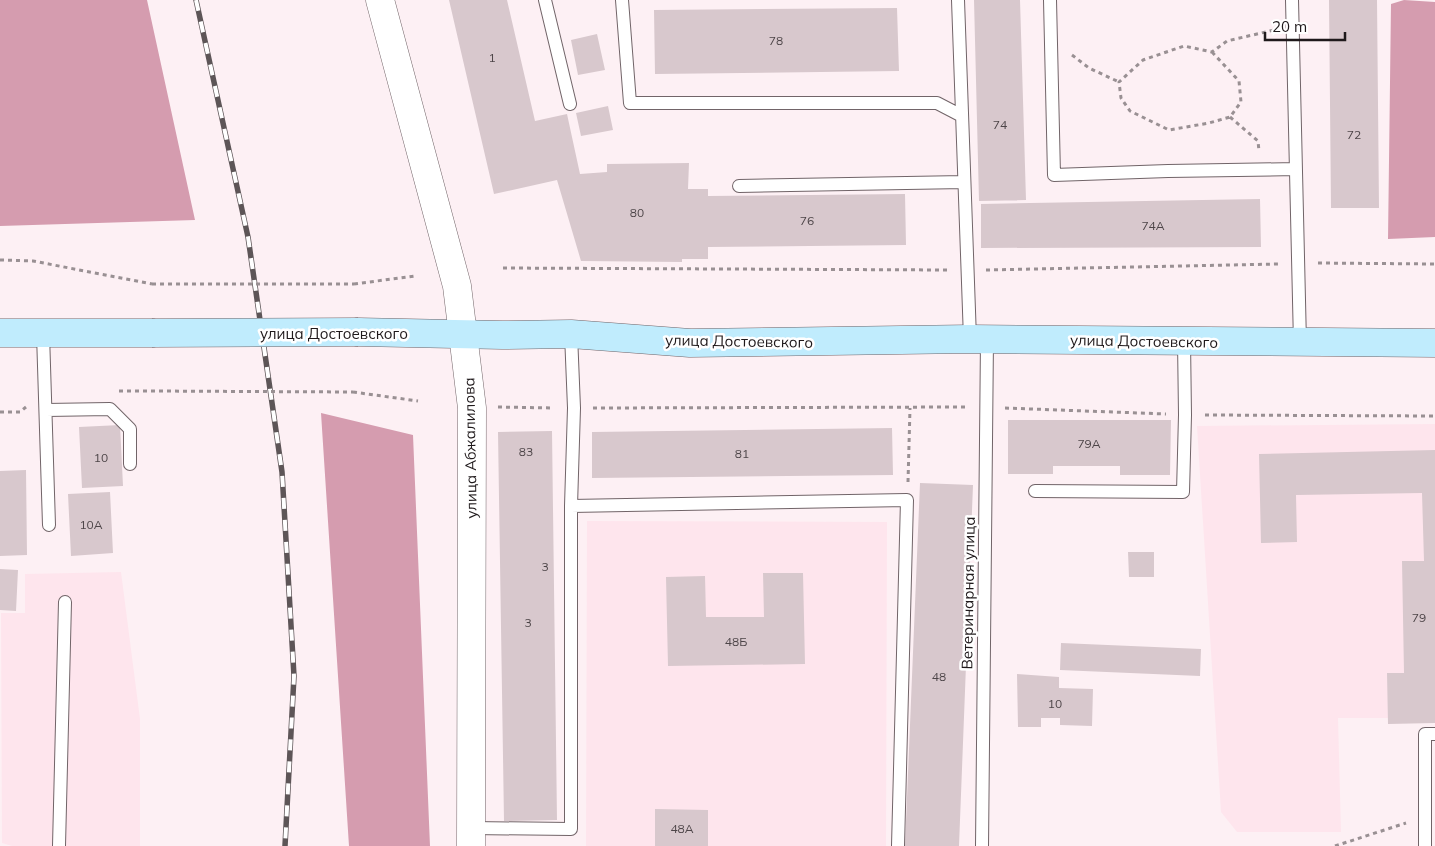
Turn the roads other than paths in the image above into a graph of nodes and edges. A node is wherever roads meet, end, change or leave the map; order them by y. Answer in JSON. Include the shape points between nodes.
{"nodes":[{"id":1,"x":380,"y":0,"type":"edge"},
{"id":2,"x":546,"y":0,"type":"edge"},
{"id":3,"x":622,"y":0,"type":"edge"},
{"id":4,"x":958,"y":0,"type":"edge"},
{"id":5,"x":1050,"y":0,"type":"edge"},
{"id":6,"x":1292,"y":0,"type":"edge"},
{"id":7,"x":570,"y":104,"type":"dead end"},
{"id":8,"x":962,"y":116,"type":"junction"},
{"id":9,"x":1296,"y":169,"type":"junction"},
{"id":10,"x":964,"y":182,"type":"junction"},
{"id":11,"x":739,"y":186,"type":"dead end"},
{"id":12,"x":0,"y":333,"type":"edge"},
{"id":13,"x":43,"y":334,"type":"junction"},
{"id":14,"x":464,"y":334,"type":"junction"},
{"id":15,"x":571,"y":334,"type":"junction"},
{"id":16,"x":979,"y":339,"type":"junction"},
{"id":17,"x":1184,"y":342,"type":"junction"},
{"id":18,"x":1300,"y":343,"type":"junction"},
{"id":19,"x":1435,"y":343,"type":"edge"},
{"id":20,"x":46,"y":410,"type":"junction"},
{"id":21,"x":130,"y":464,"type":"dead end"},
{"id":22,"x":1035,"y":492,"type":"dead end"},
{"id":23,"x":571,"y":506,"type":"junction"},
{"id":24,"x":49,"y":525,"type":"dead end"},
{"id":25,"x":65,"y":602,"type":"dead end"},
{"id":26,"x":1435,"y":734,"type":"edge"},
{"id":27,"x":471,"y":837,"type":"edge"},
{"id":28,"x":59,"y":846,"type":"edge"},
{"id":29,"x":898,"y":846,"type":"edge"},
{"id":30,"x":982,"y":846,"type":"edge"},
{"id":31,"x":1424,"y":846,"type":"edge"}],
"edges":[{"from":1,"to":14,"type":"street","name":"улица Абжалилова","via":[[457,286]]},
{"from":2,"to":7,"type":"lane"},
{"from":3,"to":8,"type":"lane","via":[[630,104],[937,103]]},
{"from":4,"to":8,"type":"lane","name":"Ветеринарная улица"},
{"from":5,"to":9,"type":"lane","via":[[1054,175]]},
{"from":6,"to":9,"type":"lane"},
{"from":8,"to":10,"type":"lane","name":"Ветеринарная улица"},
{"from":9,"to":18,"type":"lane"},
{"from":10,"to":11,"type":"lane"},
{"from":10,"to":16,"type":"lane","name":"Ветеринарная улица"},
{"from":12,"to":13,"type":"main road","name":"улица Достоевского"},
{"from":13,"to":14,"type":"main road","name":"улица Достоевского","bridge":true},
{"from":13,"to":20,"type":"lane"},
{"from":14,"to":15,"type":"main road","name":"улица Достоевского"},
{"from":14,"to":27,"type":"street","name":"улица Абжалилова","via":[[472,408]]},
{"from":15,"to":16,"type":"main road","name":"улица Достоевского","via":[[690,343]]},
{"from":15,"to":23,"type":"lane","via":[[574,408]]},
{"from":16,"to":17,"type":"main road","name":"улица Достоевского"},
{"from":16,"to":30,"type":"lane","name":"Ветеринарная улица","via":[[986,407]]},
{"from":17,"to":18,"type":"main road","name":"улица Достоевского"},
{"from":17,"to":22,"type":"lane","via":[[1183,492]]},
{"from":18,"to":19,"type":"main road","name":"улица Достоевского"},
{"from":20,"to":21,"type":"lane","via":[[110,409],[130,429]]},
{"from":20,"to":24,"type":"lane"},
{"from":23,"to":27,"type":"lane","via":[[571,829]]},
{"from":23,"to":29,"type":"lane","via":[[907,500]]},
{"from":25,"to":28,"type":"lane"},
{"from":26,"to":31,"type":"lane","via":[[1425,734]]}]}
